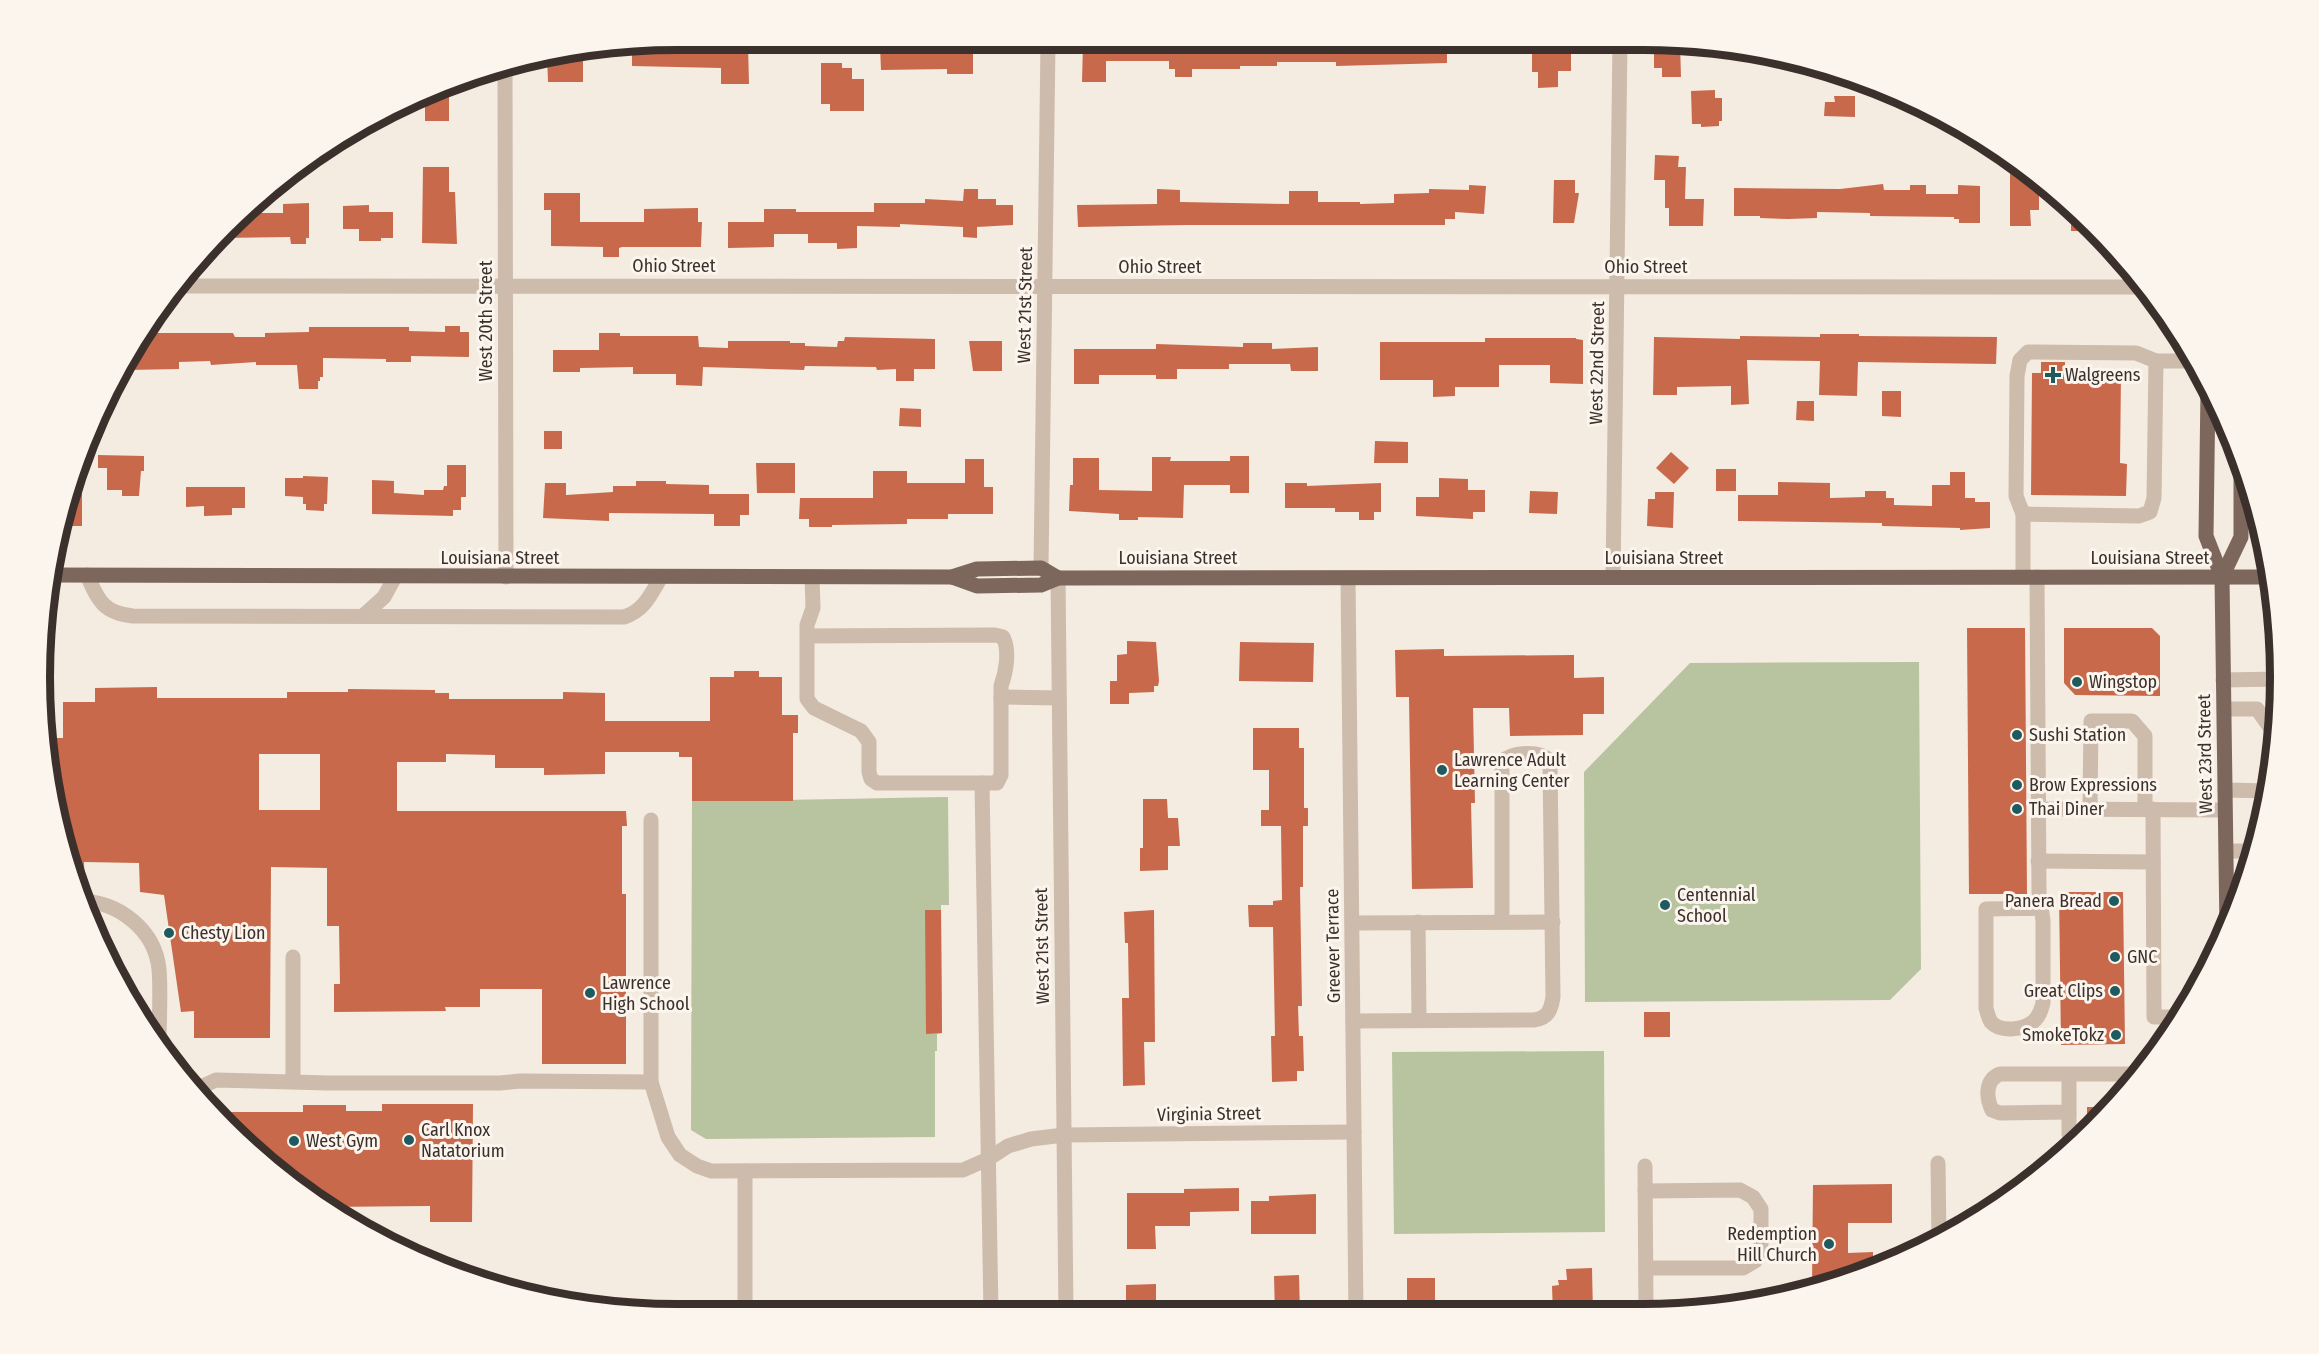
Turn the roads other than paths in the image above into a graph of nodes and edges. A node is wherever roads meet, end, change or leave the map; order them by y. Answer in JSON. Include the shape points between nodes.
{"nodes":[{"id":1,"x":1048,"y":50,"type":"edge"},
{"id":2,"x":1620,"y":50,"type":"edge"},
{"id":3,"x":505,"y":74,"type":"edge"},
{"id":4,"x":186,"y":286,"type":"edge"},
{"id":5,"x":506,"y":286,"type":"junction"},
{"id":6,"x":1045,"y":286,"type":"junction"},
{"id":7,"x":1617,"y":286,"type":"junction"},
{"id":8,"x":2133,"y":286,"type":"edge"},
{"id":9,"x":2156,"y":361,"type":"junction"},
{"id":10,"x":2184,"y":361,"type":"edge"},
{"id":11,"x":2208,"y":405,"type":"edge"},
{"id":12,"x":2241,"y":492,"type":"edge"},
{"id":13,"x":2023,"y":514,"type":"junction"},
{"id":14,"x":1041,"y":568,"type":"junction"},
{"id":15,"x":58,"y":575,"type":"edge"},
{"id":16,"x":87,"y":575,"type":"junction"},
{"id":17,"x":395,"y":577,"type":"junction"},
{"id":18,"x":506,"y":577,"type":"junction"},
{"id":19,"x":661,"y":577,"type":"junction"},
{"id":20,"x":812,"y":577,"type":"junction"},
{"id":21,"x":952,"y":577,"type":"junction"},
{"id":22,"x":1613,"y":577,"type":"junction"},
{"id":23,"x":2030,"y":577,"type":"junction"},
{"id":24,"x":2222,"y":577,"type":"junction"},
{"id":25,"x":2261,"y":577,"type":"edge"},
{"id":26,"x":1058,"y":578,"type":"junction"},
{"id":27,"x":1348,"y":578,"type":"junction"},
{"id":28,"x":363,"y":616,"type":"junction"},
{"id":29,"x":807,"y":636,"type":"junction"},
{"id":30,"x":2270,"y":679,"type":"edge"},
{"id":31,"x":2223,"y":680,"type":"junction"},
{"id":32,"x":1001,"y":692,"type":"junction"},
{"id":33,"x":1059,"y":698,"type":"junction"},
{"id":34,"x":2224,"y":709,"type":"junction"},
{"id":35,"x":2267,"y":724,"type":"edge"},
{"id":36,"x":982,"y":783,"type":"junction"},
{"id":37,"x":2225,"y":790,"type":"junction"},
{"id":38,"x":2258,"y":791,"type":"edge"},
{"id":39,"x":2038,"y":809,"type":"junction"},
{"id":40,"x":2091,"y":809,"type":"junction"},
{"id":41,"x":2149,"y":809,"type":"junction"},
{"id":42,"x":2225,"y":810,"type":"junction"},
{"id":43,"x":651,"y":820,"type":"dead end"},
{"id":44,"x":2226,"y":851,"type":"junction"},
{"id":45,"x":2244,"y":851,"type":"edge"},
{"id":46,"x":2038,"y":861,"type":"junction"},
{"id":47,"x":2153,"y":862,"type":"junction"},
{"id":48,"x":2228,"y":900,"type":"edge"},
{"id":49,"x":92,"y":903,"type":"edge"},
{"id":50,"x":2041,"y":908,"type":"junction"},
{"id":51,"x":1552,"y":921,"type":"junction"},
{"id":52,"x":1352,"y":922,"type":"junction"},
{"id":53,"x":1418,"y":922,"type":"junction"},
{"id":54,"x":1502,"y":922,"type":"junction"},
{"id":55,"x":293,"y":957,"type":"dead end"},
{"id":56,"x":2169,"y":1017,"type":"edge"},
{"id":57,"x":1419,"y":1020,"type":"junction"},
{"id":58,"x":1353,"y":1021,"type":"junction"},
{"id":59,"x":159,"y":1032,"type":"edge"},
{"id":60,"x":2069,"y":1074,"type":"junction"},
{"id":61,"x":2128,"y":1074,"type":"edge"},
{"id":62,"x":293,"y":1081,"type":"junction"},
{"id":63,"x":651,"y":1082,"type":"junction"},
{"id":64,"x":203,"y":1089,"type":"edge"},
{"id":65,"x":2069,"y":1112,"type":"junction"},
{"id":66,"x":1354,"y":1132,"type":"junction"},
{"id":67,"x":1064,"y":1135,"type":"junction"},
{"id":68,"x":2070,"y":1136,"type":"edge"},
{"id":69,"x":988,"y":1159,"type":"junction"},
{"id":70,"x":1938,"y":1162,"type":"dead end"},
{"id":71,"x":1645,"y":1166,"type":"dead end"},
{"id":72,"x":745,"y":1171,"type":"junction"},
{"id":73,"x":1645,"y":1191,"type":"junction"},
{"id":74,"x":1939,"y":1230,"type":"edge"},
{"id":75,"x":1646,"y":1268,"type":"junction"},
{"id":76,"x":745,"y":1304,"type":"edge"},
{"id":77,"x":991,"y":1304,"type":"edge"},
{"id":78,"x":1066,"y":1304,"type":"edge"},
{"id":79,"x":1356,"y":1304,"type":"edge"},
{"id":80,"x":1646,"y":1304,"type":"edge"}],
"edges":[{"from":1,"to":6,"type":"street","name":"West 21st Street"},
{"from":2,"to":7,"type":"street","name":"West 22nd Street"},
{"from":3,"to":5,"type":"street","name":"West 20th Street"},
{"from":4,"to":5,"type":"street","name":"Ohio Street"},
{"from":5,"to":6,"type":"street","name":"Ohio Street"},
{"from":5,"to":18,"type":"street","name":"West 20th Street"},
{"from":6,"to":7,"type":"street","name":"Ohio Street"},
{"from":6,"to":14,"type":"street","name":"West 21st Street"},
{"from":7,"to":8,"type":"street","name":"Ohio Street"},
{"from":7,"to":22,"type":"street","name":"West 22nd Street"},
{"from":9,"to":10,"type":"street"},
{"from":9,"to":13,"type":"street","via":[[2154,498],[2150,512],[2139,516]]},
{"from":9,"to":13,"type":"street","via":[[2136,353],[2028,352],[2020,360],[2016,496]]},
{"from":11,"to":24,"type":"main road","name":"West 23rd Street","via":[[2206,536]]},
{"from":12,"to":24,"type":"main road","name":"West 23rd Street","via":[[2241,537]]},
{"from":13,"to":23,"type":"street"},
{"from":14,"to":21,"type":"main road","name":"Louisiana Street","via":[[977,569]]},
{"from":14,"to":26,"type":"main road"},
{"from":15,"to":16,"type":"main road","name":"Louisiana Street"},
{"from":16,"to":17,"type":"main road","name":"Louisiana Street"},
{"from":16,"to":28,"type":"street","via":[[98,599],[119,615]]},
{"from":17,"to":18,"type":"main road","name":"Louisiana Street"},
{"from":17,"to":28,"type":"street","via":[[384,597]]},
{"from":18,"to":19,"type":"main road","name":"Louisiana Street"},
{"from":19,"to":20,"type":"main road","name":"Louisiana Street"},
{"from":19,"to":28,"type":"street","via":[[644,605],[624,617]]},
{"from":20,"to":21,"type":"main road","name":"Louisiana Street"},
{"from":20,"to":29,"type":"street","via":[[813,608]]},
{"from":21,"to":26,"type":"main road","name":"Louisiana Street","via":[[977,586],[1041,585]]},
{"from":22,"to":23,"type":"main road","name":"Louisiana Street"},
{"from":22,"to":27,"type":"main road","name":"Louisiana Street"},
{"from":23,"to":24,"type":"main road","name":"Louisiana Street"},
{"from":23,"to":39,"type":"street"},
{"from":24,"to":25,"type":"main road","name":"Louisiana Street"},
{"from":24,"to":31,"type":"main road","name":"West 23rd Street"},
{"from":26,"to":27,"type":"main road","name":"Louisiana Street"},
{"from":26,"to":33,"type":"street","name":"West 21st Street"},
{"from":27,"to":52,"type":"street","name":"Greever Terrace"},
{"from":29,"to":32,"type":"street","via":[[1003,637],[1006,673]]},
{"from":29,"to":36,"type":"street","via":[[807,699],[814,708],[852,725],[864,735],[872,779],[877,783]]},
{"from":30,"to":31,"type":"street"},
{"from":31,"to":34,"type":"main road","name":"West 23rd Street"},
{"from":32,"to":33,"type":"street"},
{"from":32,"to":36,"type":"street","via":[[1001,775],[997,783]]},
{"from":33,"to":67,"type":"street","name":"West 21st Street"},
{"from":34,"to":35,"type":"street","via":[[2257,709]]},
{"from":34,"to":37,"type":"main road","name":"West 23rd Street"},
{"from":36,"to":69,"type":"street"},
{"from":37,"to":38,"type":"street"},
{"from":37,"to":42,"type":"main road","name":"West 23rd Street"},
{"from":39,"to":40,"type":"street"},
{"from":39,"to":46,"type":"street"},
{"from":40,"to":41,"type":"street"},
{"from":40,"to":41,"type":"street","via":[[2091,721],[2132,721],[2145,735]]},
{"from":41,"to":42,"type":"street"},
{"from":41,"to":47,"type":"street"},
{"from":42,"to":44,"type":"main road","name":"West 23rd Street"},
{"from":43,"to":63,"type":"street","name":"Virginia Street"},
{"from":44,"to":45,"type":"street"},
{"from":44,"to":48,"type":"main road","name":"West 23rd Street"},
{"from":46,"to":47,"type":"street"},
{"from":46,"to":50,"type":"street"},
{"from":47,"to":56,"type":"street","via":[[2154,1017]]},
{"from":49,"to":59,"type":"street","via":[[128,915],[154,950],[159,968]]},
{"from":50,"to":50,"type":"street","via":[[1986,909],[1986,1008],[1991,1021],[2000,1027],[2024,1027],[2041,1013]]},
{"from":51,"to":54,"type":"street"},
{"from":51,"to":54,"type":"street","via":[[1549,760],[1541,755],[1511,755],[1502,762]]},
{"from":51,"to":57,"type":"street","via":[[1554,998],[1547,1015],[1534,1020]]},
{"from":52,"to":53,"type":"street"},
{"from":52,"to":58,"type":"street","name":"Greever Terrace"},
{"from":53,"to":54,"type":"street"},
{"from":53,"to":57,"type":"street"},
{"from":55,"to":62,"type":"street"},
{"from":57,"to":58,"type":"street"},
{"from":58,"to":66,"type":"street","name":"Greever Terrace"},
{"from":60,"to":61,"type":"street"},
{"from":60,"to":65,"type":"street"},
{"from":60,"to":65,"type":"street","via":[[2000,1074],[1988,1084],[1992,1110],[2000,1113]]},
{"from":62,"to":63,"type":"street"},
{"from":62,"to":64,"type":"street","via":[[216,1080]]},
{"from":63,"to":72,"type":"street","name":"Virginia Street","via":[[668,1137],[680,1155],[711,1171]]},
{"from":65,"to":68,"type":"street"},
{"from":66,"to":67,"type":"street","name":"Virginia Street"},
{"from":66,"to":79,"type":"street","name":"Greever Terrace"},
{"from":67,"to":69,"type":"street","name":"Virginia Street","via":[[1008,1146]]},
{"from":67,"to":78,"type":"street","name":"West 21st Street"},
{"from":69,"to":72,"type":"street","name":"Virginia Street","via":[[963,1170]]},
{"from":69,"to":77,"type":"street"},
{"from":70,"to":74,"type":"street"},
{"from":71,"to":73,"type":"street"},
{"from":72,"to":76,"type":"street"},
{"from":73,"to":75,"type":"street"},
{"from":73,"to":75,"type":"street","via":[[1740,1190],[1753,1197],[1761,1209],[1761,1248],[1755,1261],[1743,1268]]},
{"from":75,"to":80,"type":"street"}]}
